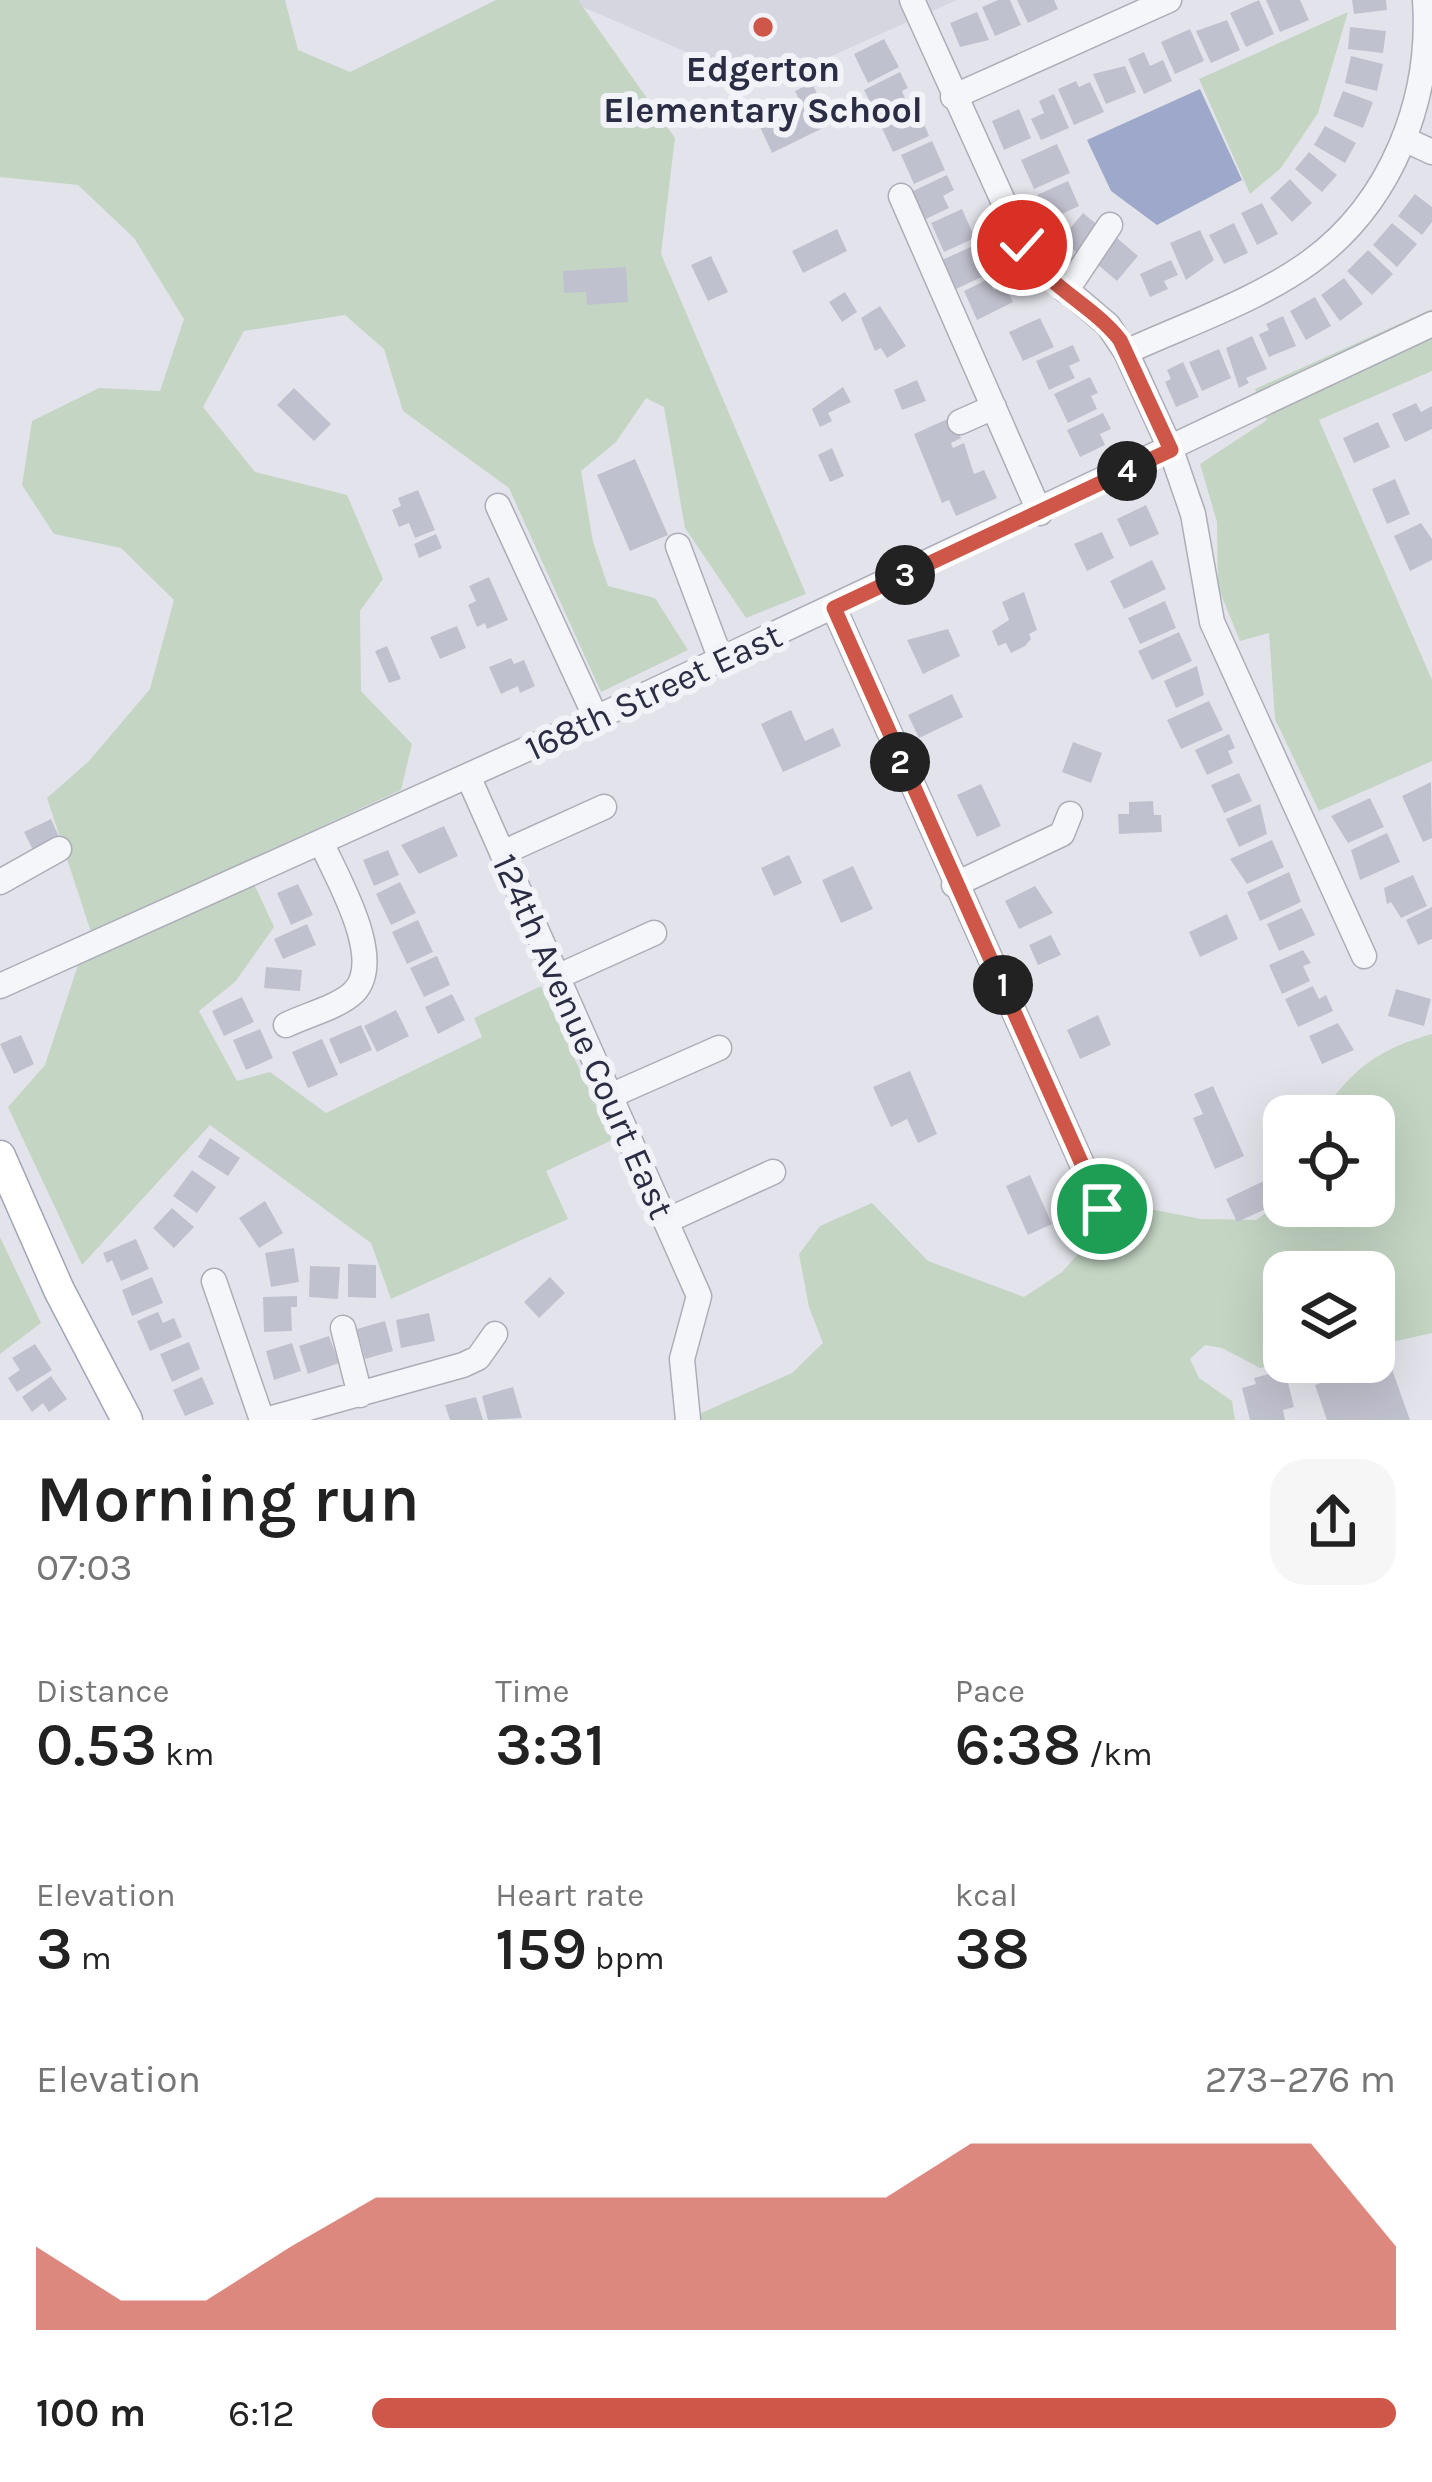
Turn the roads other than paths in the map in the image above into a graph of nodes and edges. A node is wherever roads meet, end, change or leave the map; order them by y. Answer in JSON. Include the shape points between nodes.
{"nodes":[{"id":1,"x":1169,"y":0,"type":"edge"},
{"id":2,"x":1425,"y":0,"type":"edge"},
{"id":3,"x":914,"y":9,"type":"edge"},
{"id":4,"x":953,"y":98,"type":"junction"},
{"id":5,"x":1405,"y":139,"type":"junction"},
{"id":6,"x":1432,"y":152,"type":"edge"},
{"id":7,"x":901,"y":196,"type":"dead end"},
{"id":8,"x":1110,"y":225,"type":"dead end"},
{"id":9,"x":1066,"y":291,"type":"junction"},
{"id":10,"x":1432,"y":324,"type":"edge"},
{"id":11,"x":1126,"y":352,"type":"junction"},
{"id":12,"x":994,"y":407,"type":"junction"},
{"id":13,"x":960,"y":422,"type":"dead end"},
{"id":14,"x":1171,"y":450,"type":"junction"},
{"id":15,"x":498,"y":506,"type":"dead end"},
{"id":16,"x":1040,"y":513,"type":"junction"},
{"id":17,"x":678,"y":546,"type":"dead end"},
{"id":18,"x":834,"y":608,"type":"junction"},
{"id":19,"x":721,"y":660,"type":"junction"},
{"id":20,"x":596,"y":718,"type":"junction"},
{"id":21,"x":468,"y":776,"type":"junction"},
{"id":22,"x":604,"y":807,"type":"dead end"},
{"id":23,"x":1070,"y":814,"type":"dead end"},
{"id":24,"x":321,"y":842,"type":"junction"},
{"id":25,"x":59,"y":849,"type":"dead end"},
{"id":26,"x":502,"y":853,"type":"junction"},
{"id":27,"x":0,"y":882,"type":"edge"},
{"id":28,"x":955,"y":885,"type":"junction"},
{"id":29,"x":654,"y":933,"type":"dead end"},
{"id":30,"x":1364,"y":956,"type":"dead end"},
{"id":31,"x":557,"y":977,"type":"junction"},
{"id":32,"x":0,"y":986,"type":"edge"},
{"id":33,"x":286,"y":1024,"type":"dead end"},
{"id":34,"x":719,"y":1048,"type":"dead end"},
{"id":35,"x":610,"y":1096,"type":"junction"},
{"id":36,"x":0,"y":1156,"type":"edge"},
{"id":37,"x":773,"y":1172,"type":"dead end"},
{"id":38,"x":1102,"y":1209,"type":"dead end"},
{"id":39,"x":666,"y":1221,"type":"junction"},
{"id":40,"x":214,"y":1281,"type":"dead end"},
{"id":41,"x":343,"y":1328,"type":"dead end"},
{"id":42,"x":495,"y":1334,"type":"dead end"},
{"id":43,"x":360,"y":1395,"type":"junction"},
{"id":44,"x":127,"y":1420,"type":"edge"},
{"id":45,"x":263,"y":1420,"type":"edge"},
{"id":46,"x":688,"y":1420,"type":"edge"}],
"edges":[{"from":1,"to":4,"type":"street"},
{"from":2,"to":5,"type":"street","via":[[1421,76]]},
{"from":3,"to":4,"type":"street"},
{"from":4,"to":9,"type":"street","via":[[1029,258]]},
{"from":5,"to":6,"type":"street"},
{"from":5,"to":11,"type":"street","via":[[1368,204],[1312,260]]},
{"from":7,"to":12,"type":"street"},
{"from":8,"to":9,"type":"street"},
{"from":9,"to":11,"type":"street","via":[[1108,325]]},
{"from":10,"to":14,"type":"street","name":"168th Street East"},
{"from":11,"to":14,"type":"street"},
{"from":12,"to":13,"type":"street"},
{"from":12,"to":16,"type":"street"},
{"from":14,"to":16,"type":"street","name":"168th Street East"},
{"from":14,"to":30,"type":"street","via":[[1193,514],[1212,622]]},
{"from":15,"to":20,"type":"street"},
{"from":16,"to":18,"type":"street","name":"168th Street East"},
{"from":17,"to":19,"type":"street"},
{"from":18,"to":19,"type":"street","name":"168th Street East"},
{"from":18,"to":28,"type":"street"},
{"from":19,"to":20,"type":"street","name":"168th Street East"},
{"from":20,"to":21,"type":"street","name":"168th Street East"},
{"from":21,"to":24,"type":"street","name":"168th Street East"},
{"from":21,"to":26,"type":"street","name":"124th Avenue Court East"},
{"from":22,"to":26,"type":"street"},
{"from":23,"to":28,"type":"street","via":[[1061,835]]},
{"from":24,"to":32,"type":"street","name":"168th Street East"},
{"from":24,"to":33,"type":"street","via":[[360,930],[363,975],[352,994]]},
{"from":25,"to":27,"type":"street"},
{"from":26,"to":31,"type":"street","name":"124th Avenue Court East"},
{"from":28,"to":38,"type":"street"},
{"from":29,"to":31,"type":"street"},
{"from":31,"to":35,"type":"street","name":"124th Avenue Court East"},
{"from":34,"to":35,"type":"street"},
{"from":35,"to":39,"type":"street","name":"124th Avenue Court East"},
{"from":36,"to":44,"type":"main road"},
{"from":37,"to":39,"type":"street"},
{"from":39,"to":46,"type":"street","name":"124th Avenue Court East","via":[[699,1296],[682,1359]]},
{"from":40,"to":45,"type":"street"},
{"from":41,"to":43,"type":"street"},
{"from":42,"to":43,"type":"street","via":[[463,1365]]},
{"from":43,"to":45,"type":"street"}]}
